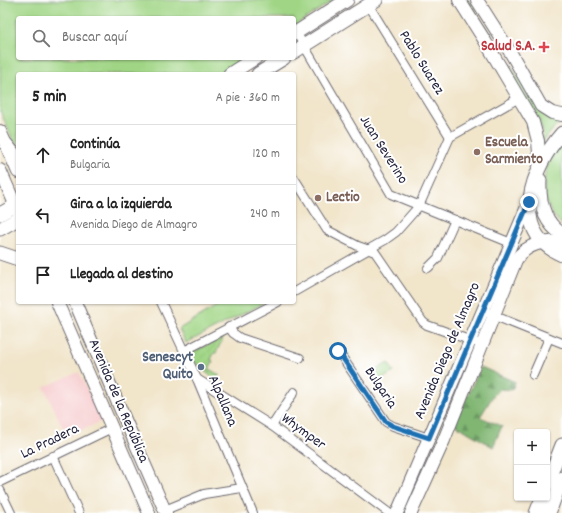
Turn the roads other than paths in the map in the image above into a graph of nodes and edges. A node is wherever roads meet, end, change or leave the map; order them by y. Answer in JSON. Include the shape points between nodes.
{"nodes":[{"id":1,"x":347,"y":0,"type":"edge"},
{"id":2,"x":458,"y":0,"type":"edge"},
{"id":3,"x":477,"y":0,"type":"edge"},
{"id":4,"x":372,"y":2,"type":"edge"},
{"id":5,"x":296,"y":32,"type":"edge"},
{"id":6,"x":296,"y":37,"type":"edge"},
{"id":7,"x":299,"y":48,"type":"edge"},
{"id":8,"x":252,"y":60,"type":"edge"},
{"id":9,"x":281,"y":60,"type":"edge"},
{"id":10,"x":233,"y":72,"type":"edge"},
{"id":11,"x":261,"y":72,"type":"edge"},
{"id":12,"x":519,"y":98,"type":"junction"},
{"id":13,"x":562,"y":115,"type":"edge"},
{"id":14,"x":0,"y":131,"type":"edge"},
{"id":15,"x":562,"y":133,"type":"edge"},
{"id":16,"x":450,"y":137,"type":"junction"},
{"id":17,"x":6,"y":144,"type":"junction"},
{"id":18,"x":16,"y":156,"type":"edge"},
{"id":19,"x":540,"y":166,"type":"junction"},
{"id":20,"x":16,"y":167,"type":"edge"},
{"id":21,"x":0,"y":170,"type":"edge"},
{"id":22,"x":296,"y":181,"type":"edge"},
{"id":23,"x":529,"y":202,"type":"junction"},
{"id":24,"x":16,"y":204,"type":"edge"},
{"id":25,"x":16,"y":206,"type":"edge"},
{"id":26,"x":419,"y":206,"type":"junction"},
{"id":27,"x":0,"y":214,"type":"edge"},
{"id":28,"x":16,"y":220,"type":"edge"},
{"id":29,"x":455,"y":220,"type":"junction"},
{"id":30,"x":0,"y":229,"type":"edge"},
{"id":31,"x":562,"y":234,"type":"edge"},
{"id":32,"x":543,"y":242,"type":"junction"},
{"id":33,"x":562,"y":242,"type":"edge"},
{"id":34,"x":511,"y":243,"type":"junction"},
{"id":35,"x":368,"y":249,"type":"junction"},
{"id":36,"x":0,"y":253,"type":"edge"},
{"id":37,"x":562,"y":255,"type":"edge"},
{"id":38,"x":16,"y":257,"type":"edge"},
{"id":39,"x":428,"y":268,"type":"dead end"},
{"id":40,"x":296,"y":291,"type":"edge"},
{"id":41,"x":58,"y":304,"type":"edge"},
{"id":42,"x":76,"y":304,"type":"edge"},
{"id":43,"x":162,"y":304,"type":"edge"},
{"id":44,"x":274,"y":304,"type":"edge"},
{"id":45,"x":488,"y":313,"type":"junction"},
{"id":46,"x":229,"y":327,"type":"junction"},
{"id":47,"x":549,"y":338,"type":"junction"},
{"id":48,"x":470,"y":340,"type":"junction"},
{"id":49,"x":562,"y":343,"type":"edge"},
{"id":50,"x":482,"y":344,"type":"junction"},
{"id":51,"x":184,"y":351,"type":"junction"},
{"id":52,"x":338,"y":351,"type":"dead end"},
{"id":53,"x":300,"y":358,"type":"dead end"},
{"id":54,"x":533,"y":375,"type":"dead end"},
{"id":55,"x":197,"y":379,"type":"junction"},
{"id":56,"x":294,"y":392,"type":"dead end"},
{"id":57,"x":272,"y":426,"type":"junction"},
{"id":58,"x":112,"y":428,"type":"junction"},
{"id":59,"x":429,"y":438,"type":"junction"},
{"id":60,"x":562,"y":445,"type":"edge"},
{"id":61,"x":53,"y":456,"type":"junction"},
{"id":62,"x":550,"y":476,"type":"edge"},
{"id":63,"x":562,"y":478,"type":"edge"},
{"id":64,"x":0,"y":482,"type":"edge"},
{"id":65,"x":242,"y":488,"type":"junction"},
{"id":66,"x":0,"y":490,"type":"edge"},
{"id":67,"x":541,"y":501,"type":"edge"},
{"id":68,"x":166,"y":512,"type":"edge"},
{"id":69,"x":11,"y":513,"type":"edge"},
{"id":70,"x":79,"y":513,"type":"edge"},
{"id":71,"x":149,"y":513,"type":"edge"},
{"id":72,"x":252,"y":513,"type":"edge"},
{"id":73,"x":389,"y":513,"type":"edge"},
{"id":74,"x":397,"y":513,"type":"edge"},
{"id":75,"x":411,"y":513,"type":"edge"},
{"id":76,"x":536,"y":513,"type":"edge"},
{"id":77,"x":549,"y":513,"type":"edge"}],
"edges":[{"from":1,"to":5,"type":"main road"},
{"from":2,"to":12,"type":"main road"},
{"from":3,"to":13,"type":"main road","via":[[541,106],[552,113]]},
{"from":4,"to":7,"type":"main road"},
{"from":4,"to":16,"type":"street","name":"Pablo Suarez"},
{"from":6,"to":7,"type":"street","name":"Juan Severino"},
{"from":7,"to":26,"type":"street","name":"Juan Severino","via":[[391,194]]},
{"from":8,"to":10,"type":"main road"},
{"from":9,"to":11,"type":"main road"},
{"from":12,"to":16,"type":"street"},
{"from":12,"to":19,"type":"main road","via":[[536,131]]},
{"from":14,"to":17,"type":"main road"},
{"from":15,"to":19,"type":"main road"},
{"from":16,"to":26,"type":"street"},
{"from":17,"to":18,"type":"main road"},
{"from":17,"to":20,"type":"main road"},
{"from":19,"to":23,"type":"main road"},
{"from":19,"to":31,"type":"main road","via":[[539,192],[542,207],[547,218]]},
{"from":21,"to":24,"type":"main road"},
{"from":22,"to":35,"type":"street","via":[[327,230]]},
{"from":23,"to":32,"type":"main road","via":[[534,230]]},
{"from":23,"to":34,"type":"main road","name":"Avenida Diego de Almagro"},
{"from":25,"to":27,"type":"main road"},
{"from":26,"to":29,"type":"street","name":"Juan Severino"},
{"from":26,"to":35,"type":"street","via":[[396,232]]},
{"from":28,"to":30,"type":"main road"},
{"from":29,"to":34,"type":"street","name":"Juan Severino"},
{"from":29,"to":39,"type":"street","via":[[438,258]]},
{"from":32,"to":33,"type":"main road","name":"Avenida Diego de Almagro"},
{"from":32,"to":37,"type":"main road"},
{"from":32,"to":45,"type":"main road","name":"Avenida Diego de Almagro","via":[[521,253]]},
{"from":34,"to":45,"type":"main road","name":"Avenida Diego de Almagro"},
{"from":35,"to":40,"type":"street"},
{"from":35,"to":48,"type":"street","via":[[375,252],[423,322]]},
{"from":36,"to":38,"type":"main road"},
{"from":41,"to":58,"type":"main road","name":"Avenida de la República"},
{"from":42,"to":68,"type":"main road","name":"Avenida de la República"},
{"from":43,"to":51,"type":"street","name":"Alpallana"},
{"from":44,"to":46,"type":"street"},
{"from":45,"to":47,"type":"street"},
{"from":45,"to":48,"type":"main road","name":"Avenida Diego de Almagro"},
{"from":45,"to":50,"type":"main road","name":"Avenida Diego de Almagro"},
{"from":46,"to":51,"type":"street"},
{"from":46,"to":53,"type":"street","via":[[240,338]]},
{"from":47,"to":49,"type":"street"},
{"from":47,"to":54,"type":"street"},
{"from":48,"to":50,"type":"street"},
{"from":48,"to":59,"type":"main road","name":"Avenida Diego de Almagro"},
{"from":50,"to":75,"type":"main road","name":"Avenida Diego de Almagro","via":[[444,440]]},
{"from":51,"to":55,"type":"street","name":"Alpallana"},
{"from":52,"to":59,"type":"street","name":"Bulgaria","via":[[386,422]]},
{"from":55,"to":57,"type":"street","name":"Whymper"},
{"from":55,"to":65,"type":"street","name":"Alpallana"},
{"from":56,"to":57,"type":"street"},
{"from":57,"to":73,"type":"street","name":"Whymper"},
{"from":58,"to":61,"type":"street","name":"La Pradera"},
{"from":58,"to":71,"type":"main road","name":"Avenida de la República"},
{"from":59,"to":74,"type":"main road","name":"Avenida Diego de Almagro"},
{"from":60,"to":62,"type":"main road"},
{"from":61,"to":64,"type":"street","name":"La Pradera"},
{"from":61,"to":70,"type":"street"},
{"from":63,"to":77,"type":"main road"},
{"from":65,"to":68,"type":"street","via":[[204,494]]},
{"from":65,"to":72,"type":"street","name":"Alpallana"},
{"from":66,"to":69,"type":"street"},
{"from":67,"to":76,"type":"main road"}]}
